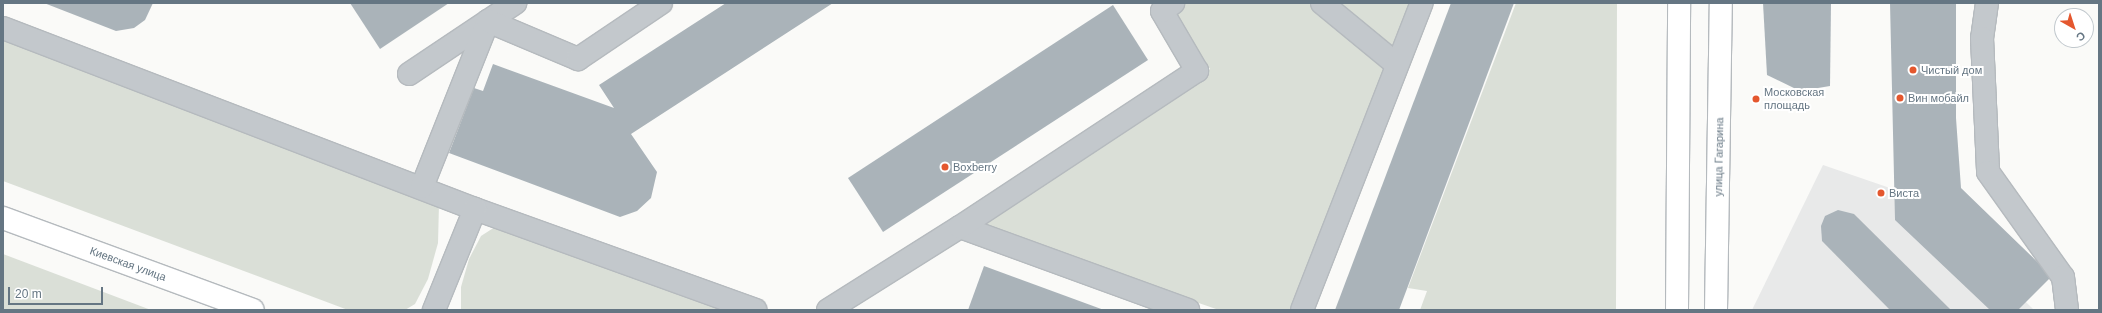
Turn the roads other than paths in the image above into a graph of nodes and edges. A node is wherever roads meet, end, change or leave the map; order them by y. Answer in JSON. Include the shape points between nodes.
{"nodes":[{"id":1,"x":515,"y":3,"type":"edge"},
{"id":2,"x":661,"y":3,"type":"edge"},
{"id":3,"x":1173,"y":3,"type":"edge"},
{"id":4,"x":1322,"y":3,"type":"edge"},
{"id":5,"x":1422,"y":3,"type":"edge"},
{"id":6,"x":1678,"y":3,"type":"edge"},
{"id":7,"x":1721,"y":3,"type":"edge"},
{"id":8,"x":1987,"y":3,"type":"edge"},
{"id":9,"x":488,"y":21,"type":"junction"},
{"id":10,"x":3,"y":28,"type":"edge"},
{"id":11,"x":1396,"y":64,"type":"junction"},
{"id":12,"x":409,"y":74,"type":"dead end"},
{"id":13,"x":422,"y":187,"type":"junction"},
{"id":14,"x":475,"y":209,"type":"junction"},
{"id":15,"x":3,"y":218,"type":"edge"},
{"id":16,"x":960,"y":227,"type":"junction"},
{"id":17,"x":253,"y":310,"type":"edge"},
{"id":18,"x":434,"y":310,"type":"edge"},
{"id":19,"x":755,"y":310,"type":"edge"},
{"id":20,"x":828,"y":310,"type":"edge"},
{"id":21,"x":1188,"y":310,"type":"edge"},
{"id":22,"x":1302,"y":310,"type":"edge"},
{"id":23,"x":1677,"y":310,"type":"edge"},
{"id":24,"x":1716,"y":310,"type":"edge"},
{"id":25,"x":2067,"y":310,"type":"edge"}],
"edges":[{"from":1,"to":9,"type":"lane"},
{"from":2,"to":9,"type":"lane","via":[[578,59]]},
{"from":3,"to":16,"type":"lane","via":[[1162,11],[1197,71]]},
{"from":4,"to":11,"type":"lane"},
{"from":5,"to":11,"type":"lane"},
{"from":6,"to":23,"type":"main road"},
{"from":7,"to":24,"type":"main road","name":"улица Гагарина"},
{"from":8,"to":25,"type":"lane","via":[[1982,38],[1988,172],[2064,277]]},
{"from":9,"to":12,"type":"lane"},
{"from":9,"to":13,"type":"lane"},
{"from":10,"to":13,"type":"lane"},
{"from":11,"to":22,"type":"lane"},
{"from":13,"to":14,"type":"lane"},
{"from":14,"to":18,"type":"lane"},
{"from":14,"to":19,"type":"lane"},
{"from":15,"to":17,"type":"main road","name":"Киевская улица"},
{"from":16,"to":20,"type":"lane"},
{"from":16,"to":21,"type":"lane"}]}
